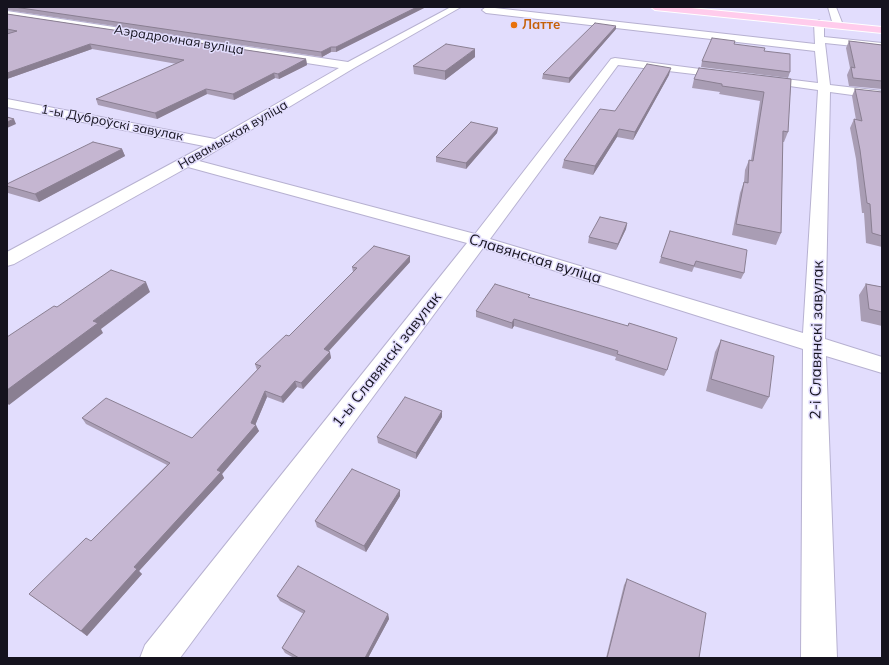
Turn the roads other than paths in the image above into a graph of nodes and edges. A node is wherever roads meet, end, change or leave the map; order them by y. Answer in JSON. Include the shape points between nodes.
{"nodes":[{"id":1,"x":457,"y":7,"type":"edge"},
{"id":2,"x":490,"y":7,"type":"edge"},
{"id":3,"x":655,"y":7,"type":"edge"},
{"id":4,"x":31,"y":9,"type":"edge"},
{"id":5,"x":9,"y":15,"type":"edge"},
{"id":6,"x":826,"y":29,"type":"edge"},
{"id":7,"x":882,"y":30,"type":"edge"},
{"id":8,"x":882,"y":46,"type":"edge"},
{"id":9,"x":350,"y":66,"type":"junction"},
{"id":10,"x":824,"y":87,"type":"junction"},
{"id":11,"x":882,"y":95,"type":"edge"},
{"id":12,"x":7,"y":102,"type":"edge"},
{"id":13,"x":217,"y":144,"type":"junction"},
{"id":14,"x":186,"y":162,"type":"junction"},
{"id":15,"x":479,"y":241,"type":"junction"},
{"id":16,"x":7,"y":260,"type":"edge"},
{"id":17,"x":814,"y":344,"type":"junction"},
{"id":18,"x":882,"y":365,"type":"edge"},
{"id":19,"x":158,"y":658,"type":"edge"},
{"id":20,"x":819,"y":658,"type":"edge"}],
"edges":[{"from":1,"to":9,"type":"street","name":"Навамыская вуліца"},
{"from":2,"to":6,"type":"street","via":[[486,10]]},
{"from":3,"to":6,"type":"main road"},
{"from":4,"to":5,"type":"street"},
{"from":5,"to":9,"type":"street","name":"Аэрадромная вуліца"},
{"from":6,"to":7,"type":"main road"},
{"from":6,"to":8,"type":"street"},
{"from":6,"to":10,"type":"street","name":"2-і Славянскі завулак"},
{"from":9,"to":13,"type":"street","name":"Навамыская вуліца"},
{"from":10,"to":11,"type":"street"},
{"from":10,"to":15,"type":"street","name":"1-ы Славянскі завулак","via":[[615,61]]},
{"from":10,"to":17,"type":"street","name":"2-і Славянскі завулак"},
{"from":12,"to":13,"type":"street","name":"1-ы Дуброўскі завулак"},
{"from":13,"to":14,"type":"street","name":"Навамыская вуліца"},
{"from":14,"to":15,"type":"street","name":"Славянская вуліца"},
{"from":14,"to":16,"type":"street","name":"Навамыская вуліца"},
{"from":15,"to":17,"type":"street","name":"Славянская вуліца"},
{"from":15,"to":19,"type":"street","name":"1-ы Славянскі завулак"},
{"from":17,"to":18,"type":"street","name":"Славянская вуліца"},
{"from":17,"to":20,"type":"street","name":"2-і Славянскі завулак"}]}
